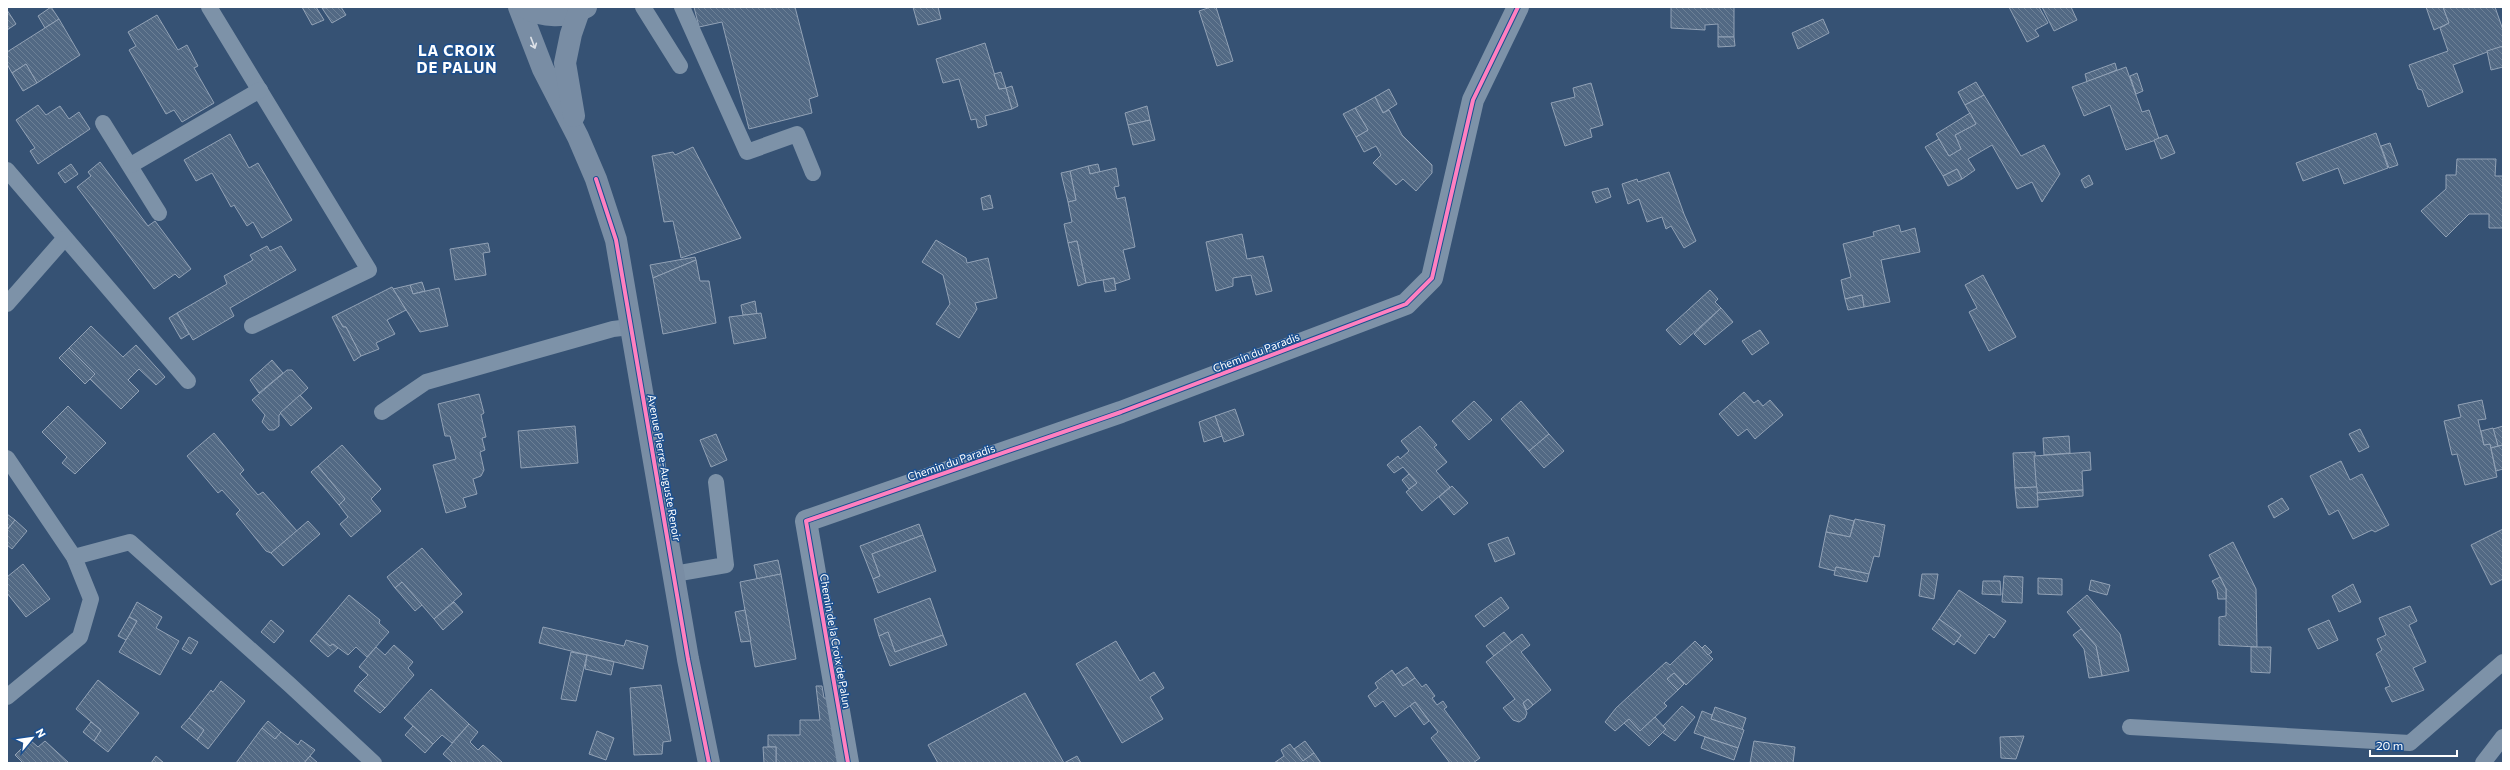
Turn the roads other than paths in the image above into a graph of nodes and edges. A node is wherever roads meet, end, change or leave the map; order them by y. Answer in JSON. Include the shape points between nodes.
{"nodes":[{"id":1,"x":209,"y":7,"type":"edge"},
{"id":2,"x":519,"y":7,"type":"edge"},
{"id":3,"x":522,"y":7,"type":"edge"},
{"id":4,"x":643,"y":7,"type":"edge"},
{"id":5,"x":682,"y":7,"type":"edge"},
{"id":6,"x":1518,"y":7,"type":"edge"},
{"id":7,"x":582,"y":9,"type":"edge"},
{"id":8,"x":680,"y":66,"type":"dead end"},
{"id":9,"x":260,"y":90,"type":"junction"},
{"id":10,"x":102,"y":123,"type":"dead end"},
{"id":11,"x":578,"y":137,"type":"junction"},
{"id":12,"x":131,"y":165,"type":"junction"},
{"id":13,"x":7,"y":170,"type":"edge"},
{"id":14,"x":813,"y":173,"type":"dead end"},
{"id":15,"x":159,"y":213,"type":"dead end"},
{"id":16,"x":64,"y":239,"type":"junction"},
{"id":17,"x":7,"y":304,"type":"edge"},
{"id":18,"x":252,"y":326,"type":"dead end"},
{"id":19,"x":630,"y":327,"type":"junction"},
{"id":20,"x":188,"y":381,"type":"dead end"},
{"id":21,"x":382,"y":412,"type":"dead end"},
{"id":22,"x":7,"y":458,"type":"edge"},
{"id":23,"x":716,"y":482,"type":"dead end"},
{"id":24,"x":806,"y":521,"type":"joint"},
{"id":25,"x":74,"y":557,"type":"junction"},
{"id":26,"x":674,"y":574,"type":"junction"},
{"id":27,"x":2503,"y":662,"type":"edge"},
{"id":28,"x":7,"y":697,"type":"edge"},
{"id":29,"x":2130,"y":727,"type":"dead end"},
{"id":30,"x":2503,"y":737,"type":"edge"},
{"id":31,"x":374,"y":763,"type":"edge"},
{"id":32,"x":709,"y":763,"type":"edge"},
{"id":33,"x":848,"y":763,"type":"edge"},
{"id":34,"x":2483,"y":763,"type":"edge"}],
"edges":[{"from":1,"to":9,"type":"lane"},
{"from":2,"to":11,"type":"main road","name":"Avenue Pierre-Auguste Renoir","one_way":true,"via":[[543,69]]},
{"from":3,"to":7,"type":"main road","via":[[548,16],[564,15]]},
{"from":4,"to":8,"type":"lane"},
{"from":5,"to":14,"type":"lane","via":[[747,152],[798,134]]},
{"from":6,"to":24,"type":"street","name":"Chemin du Paradis","via":[[1473,100],[1432,278],[1406,304],[1121,412]]},
{"from":7,"to":11,"type":"main road","name":"Avenue Pierre-Auguste Renoir","via":[[571,34],[565,63]]},
{"from":9,"to":12,"type":"lane"},
{"from":9,"to":18,"type":"lane","via":[[369,270]]},
{"from":10,"to":12,"type":"lane"},
{"from":11,"to":19,"type":"main road","name":"Avenue Pierre-Auguste Renoir","via":[[596,179],[616,240]]},
{"from":12,"to":15,"type":"lane"},
{"from":13,"to":16,"type":"lane"},
{"from":16,"to":17,"type":"lane"},
{"from":16,"to":20,"type":"lane"},
{"from":19,"to":21,"type":"lane","via":[[613,329],[426,382]]},
{"from":19,"to":26,"type":"main road","name":"Avenue Pierre-Auguste Renoir"},
{"from":22,"to":25,"type":"lane"},
{"from":23,"to":26,"type":"lane","via":[[726,565]]},
{"from":24,"to":33,"type":"street","name":"Chemin de la Croix de Palun"},
{"from":25,"to":28,"type":"lane","via":[[91,599],[80,637]]},
{"from":25,"to":31,"type":"lane","via":[[130,542]]},
{"from":26,"to":32,"type":"main road","name":"Avenue Pierre-Auguste Renoir"},
{"from":27,"to":29,"type":"lane","via":[[2410,744]]},
{"from":30,"to":34,"type":"lane"}]}
